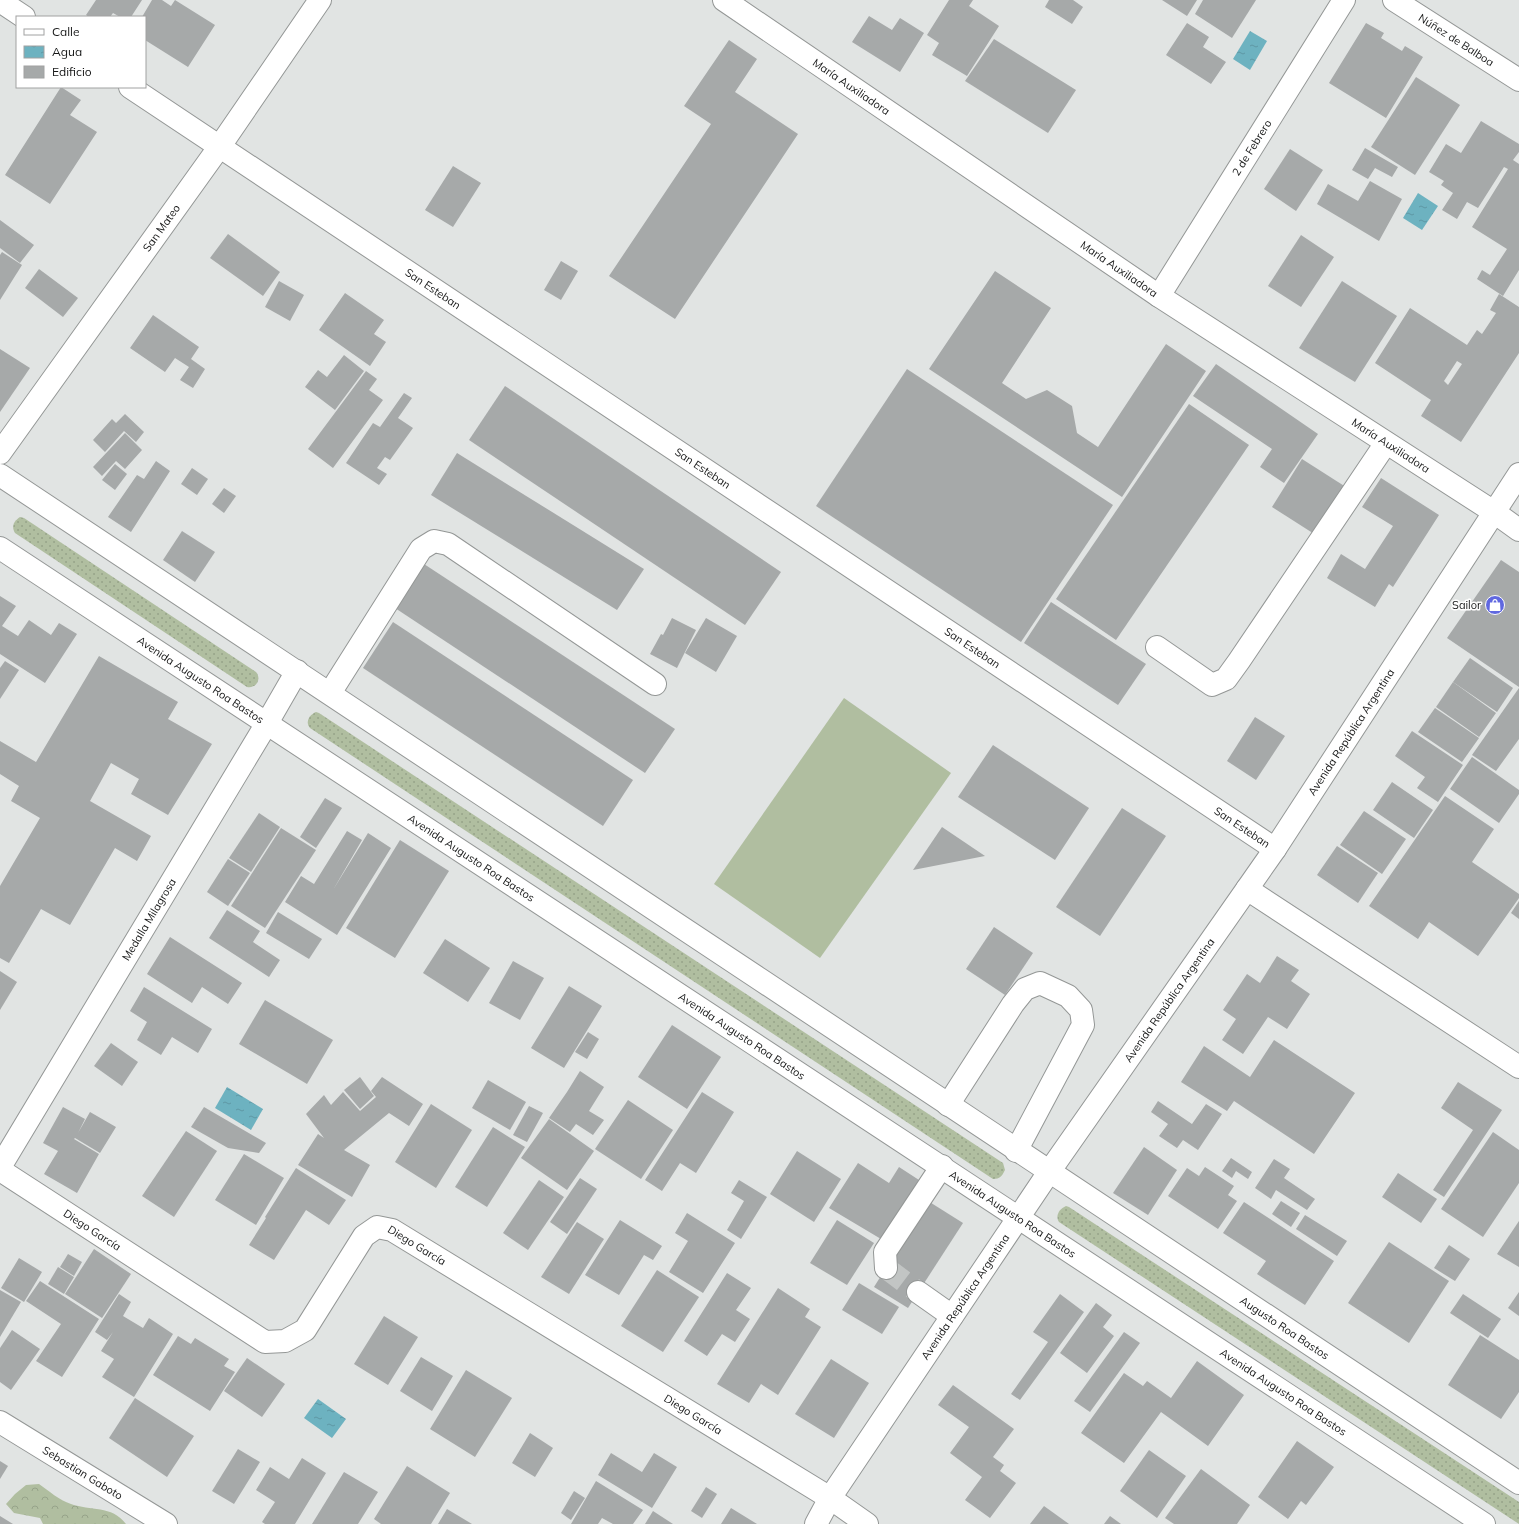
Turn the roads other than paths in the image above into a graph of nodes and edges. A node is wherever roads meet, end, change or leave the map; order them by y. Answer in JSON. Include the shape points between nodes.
{"nodes":[{"id":1,"x":320,"y":0,"type":"edge"},
{"id":2,"x":724,"y":0,"type":"edge"},
{"id":3,"x":1344,"y":0,"type":"edge"},
{"id":4,"x":1394,"y":0,"type":"edge"},
{"id":5,"x":0,"y":2,"type":"edge"},
{"id":6,"x":22,"y":16,"type":"edge"},
{"id":7,"x":1519,"y":80,"type":"edge"},
{"id":8,"x":132,"y":88,"type":"edge"},
{"id":9,"x":220,"y":146,"type":"junction"},
{"id":10,"x":1159,"y":296,"type":"junction"},
{"id":11,"x":1386,"y":442,"type":"junction"},
{"id":12,"x":0,"y":453,"type":"edge"},
{"id":13,"x":1519,"y":474,"type":"edge"},
{"id":14,"x":0,"y":475,"type":"edge"},
{"id":15,"x":1494,"y":512,"type":"junction"},
{"id":16,"x":1519,"y":530,"type":"edge"},
{"id":17,"x":0,"y":548,"type":"edge"},
{"id":18,"x":1157,"y":647,"type":"dead end"},
{"id":19,"x":297,"y":671,"type":"junction"},
{"id":20,"x":655,"y":684,"type":"dead end"},
{"id":21,"x":330,"y":693,"type":"junction"},
{"id":22,"x":267,"y":723,"type":"junction"},
{"id":23,"x":1275,"y":849,"type":"junction"},
{"id":24,"x":1247,"y":889,"type":"junction"},
{"id":25,"x":1519,"y":1068,"type":"edge"},
{"id":26,"x":948,"y":1105,"type":"junction"},
{"id":27,"x":1016,"y":1151,"type":"junction"},
{"id":28,"x":942,"y":1166,"type":"junction"},
{"id":29,"x":0,"y":1167,"type":"edge"},
{"id":30,"x":0,"y":1170,"type":"edge"},
{"id":31,"x":1049,"y":1172,"type":"junction"},
{"id":32,"x":1019,"y":1218,"type":"junction"},
{"id":33,"x":886,"y":1268,"type":"dead end"},
{"id":34,"x":918,"y":1292,"type":"tunnel mouth"},
{"id":35,"x":952,"y":1316,"type":"junction"},
{"id":36,"x":0,"y":1422,"type":"edge"},
{"id":37,"x":1519,"y":1484,"type":"edge"},
{"id":38,"x":830,"y":1498,"type":"junction"},
{"id":39,"x":166,"y":1524,"type":"edge"},
{"id":40,"x":816,"y":1524,"type":"edge"},
{"id":41,"x":867,"y":1524,"type":"edge"},
{"id":42,"x":1484,"y":1524,"type":"edge"}],
"edges":[{"from":1,"to":9,"type":"street","name":"San Mateo"},
{"from":2,"to":10,"type":"street","name":"María Auxiliadora"},
{"from":3,"to":10,"type":"street","name":"2 de Febrero"},
{"from":4,"to":7,"type":"street","name":"Núñez de Balboa"},
{"from":5,"to":6,"type":"street"},
{"from":8,"to":9,"type":"street","name":"San Esteban"},
{"from":9,"to":12,"type":"street","name":"San Mateo"},
{"from":9,"to":23,"type":"street","name":"San Esteban"},
{"from":10,"to":11,"type":"street","name":"María Auxiliadora"},
{"from":11,"to":15,"type":"street","name":"María Auxiliadora"},
{"from":11,"to":18,"type":"street","via":[[1226,679],[1212,685]]},
{"from":13,"to":15,"type":"street","name":"Avenida República Argentina"},
{"from":14,"to":19,"type":"street"},
{"from":15,"to":16,"type":"street","name":"María Auxiliadora"},
{"from":15,"to":23,"type":"street","name":"Avenida República Argentina"},
{"from":17,"to":22,"type":"street","name":"Avenida Augusto Roa Bastos"},
{"from":19,"to":21,"type":"street"},
{"from":19,"to":22,"type":"street","name":"Medalla Milagrosa"},
{"from":20,"to":21,"type":"street","via":[[448,544],[434,541],[421,549]]},
{"from":21,"to":26,"type":"street"},
{"from":22,"to":28,"type":"street","name":"Avenida Augusto Roa Bastos"},
{"from":22,"to":29,"type":"street","name":"Medalla Milagrosa"},
{"from":23,"to":24,"type":"street","name":"Avenida República Argentina"},
{"from":24,"to":25,"type":"street"},
{"from":24,"to":31,"type":"street","name":"Avenida República Argentina"},
{"from":26,"to":27,"type":"street"},
{"from":26,"to":27,"type":"street","via":[[1025,989],[1040,983],[1068,996],[1081,1010],[1083,1025]]},
{"from":27,"to":31,"type":"street"},
{"from":28,"to":32,"type":"street","name":"Avenida Augusto Roa Bastos"},
{"from":28,"to":33,"type":"street","via":[[885,1252]]},
{"from":30,"to":38,"type":"street","name":"Diego García","via":[[265,1342],[285,1341],[305,1330],[364,1236],[377,1227],[392,1230]]},
{"from":31,"to":32,"type":"street","name":"Avenida República Argentina"},
{"from":31,"to":37,"type":"street","name":"Augusto Roa Bastos"},
{"from":32,"to":35,"type":"street","name":"Avenida República Argentina"},
{"from":32,"to":42,"type":"street","name":"Avenida Augusto Roa Bastos"},
{"from":34,"to":35,"type":"street"},
{"from":35,"to":38,"type":"street","name":"Avenida República Argentina"},
{"from":36,"to":39,"type":"street","name":"Sebastian Gaboto"},
{"from":38,"to":40,"type":"street","name":"Avenida República Argentina"},
{"from":38,"to":41,"type":"street","name":"Diego García"}]}
